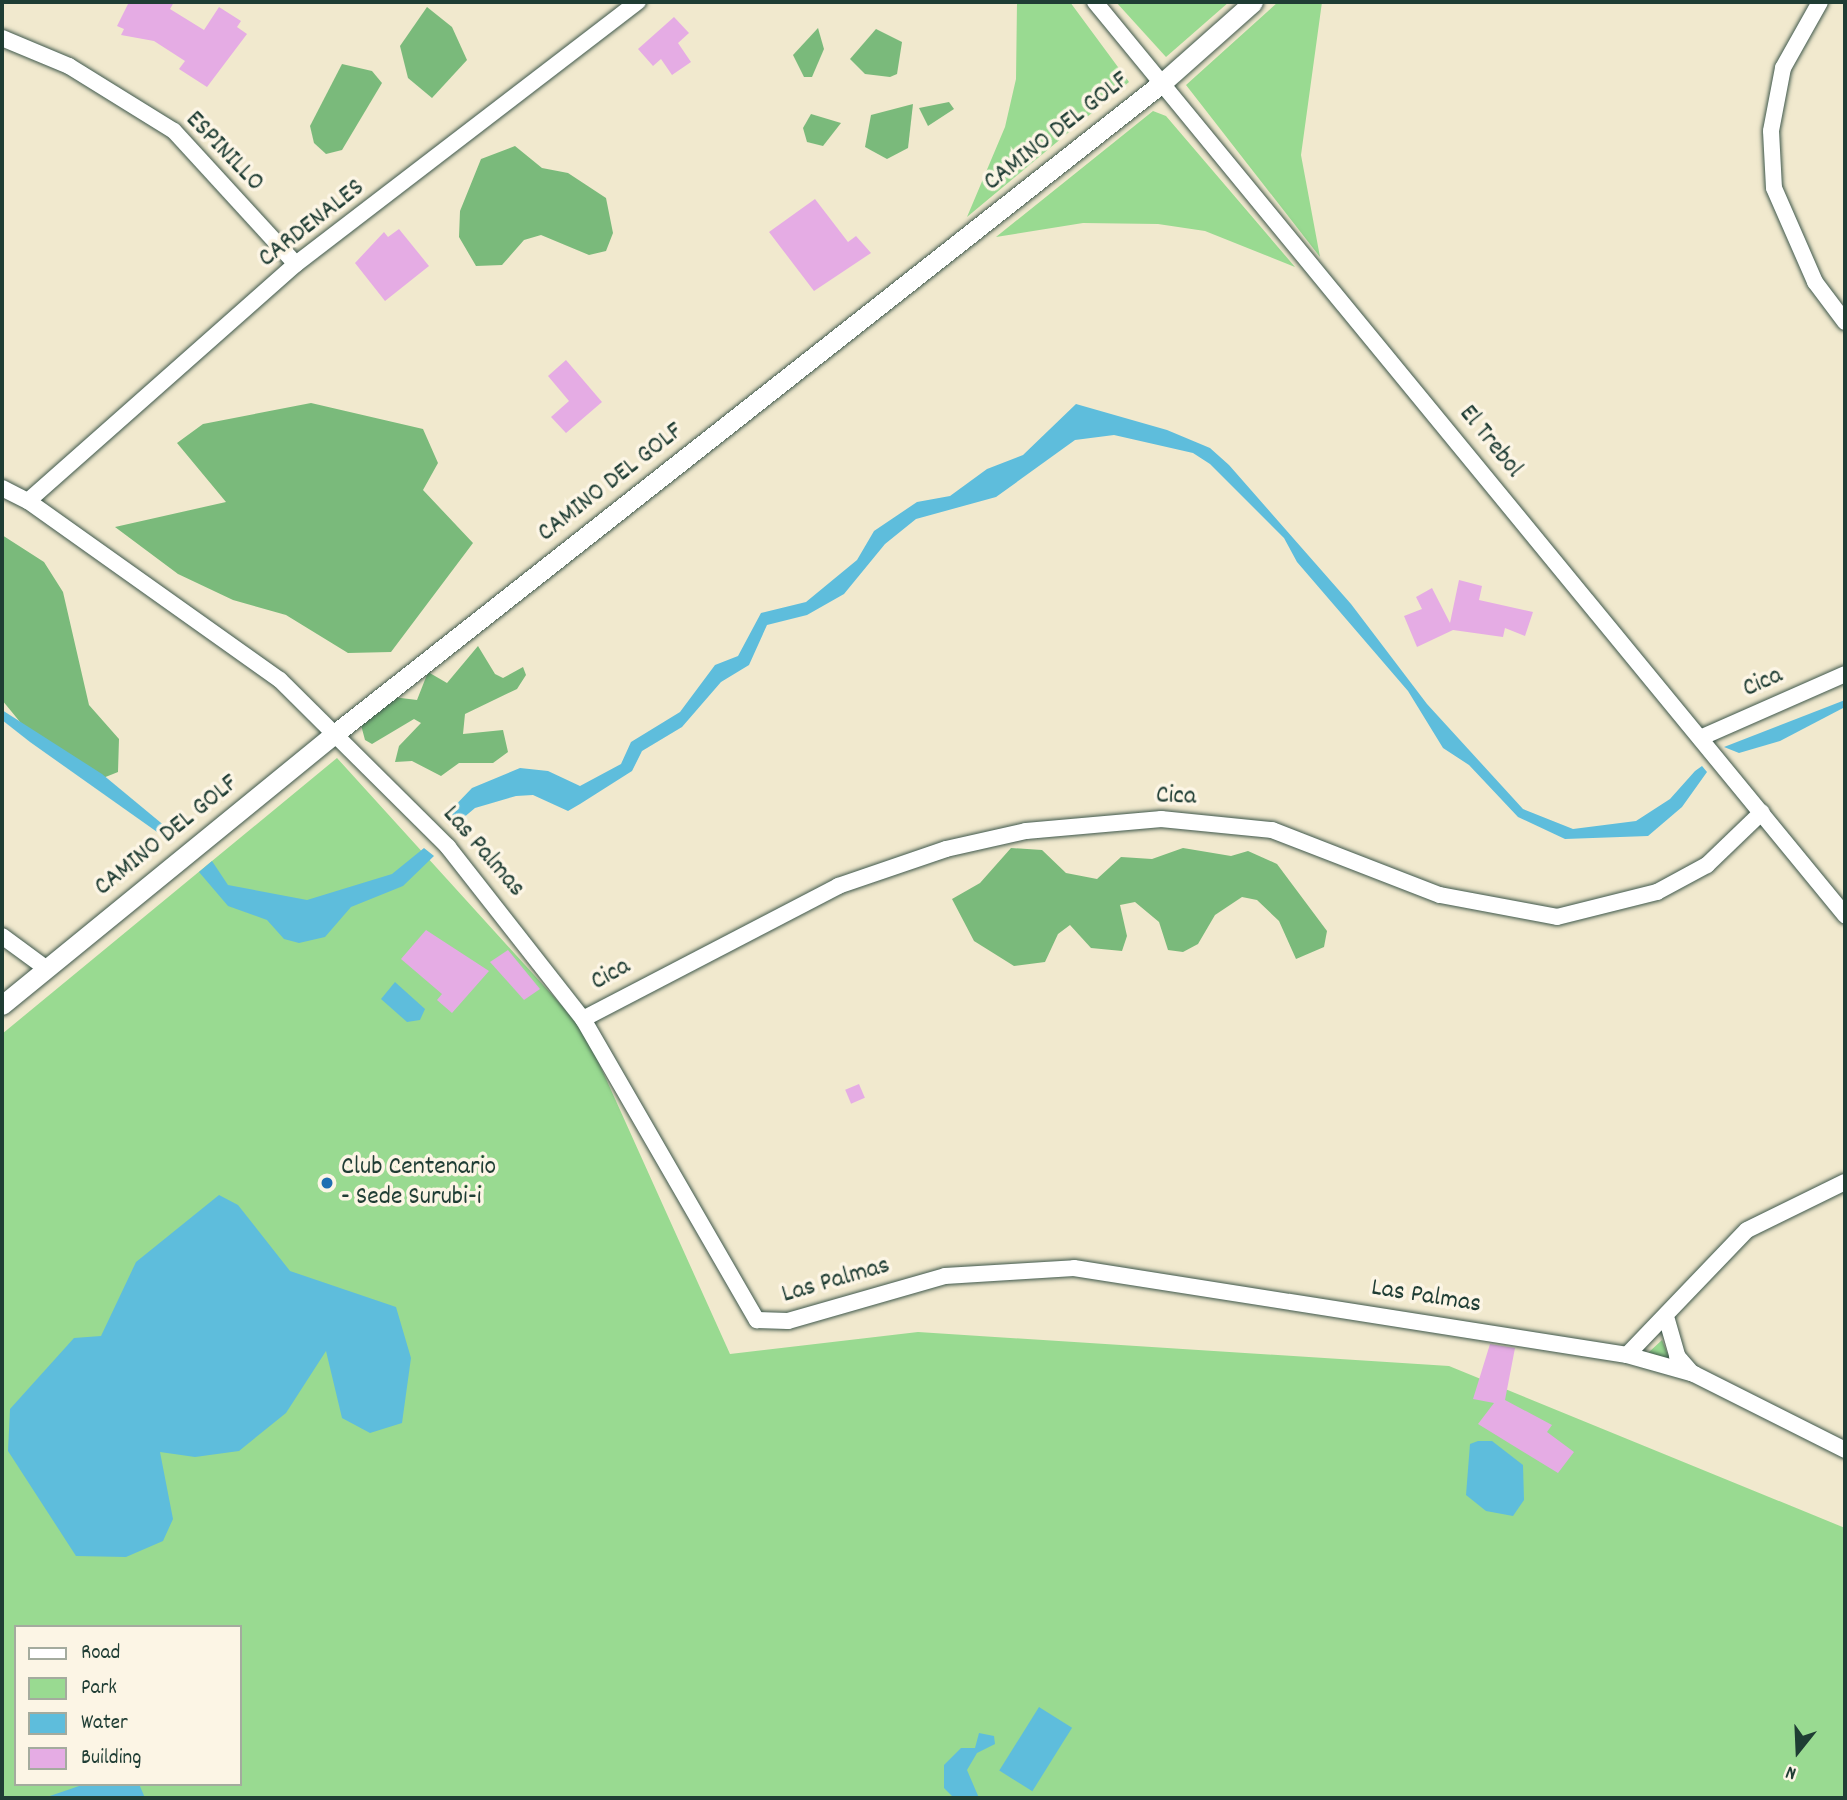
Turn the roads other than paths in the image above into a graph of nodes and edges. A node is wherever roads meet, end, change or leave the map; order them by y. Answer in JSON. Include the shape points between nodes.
{"nodes":[{"id":1,"x":638,"y":2,"type":"edge"},
{"id":2,"x":1095,"y":2,"type":"edge"},
{"id":3,"x":1253,"y":2,"type":"edge"},
{"id":4,"x":1820,"y":2,"type":"edge"},
{"id":5,"x":2,"y":38,"type":"edge"},
{"id":6,"x":1163,"y":82,"type":"junction"},
{"id":7,"x":296,"y":264,"type":"junction"},
{"id":8,"x":1845,"y":322,"type":"edge"},
{"id":9,"x":2,"y":488,"type":"edge"},
{"id":10,"x":28,"y":501,"type":"junction"},
{"id":11,"x":1845,"y":674,"type":"edge"},
{"id":12,"x":337,"y":732,"type":"junction"},
{"id":13,"x":1700,"y":738,"type":"junction"},
{"id":14,"x":1762,"y":812,"type":"junction"},
{"id":15,"x":1845,"y":915,"type":"edge"},
{"id":16,"x":2,"y":936,"type":"edge"},
{"id":17,"x":47,"y":969,"type":"junction"},
{"id":18,"x":2,"y":1005,"type":"edge"},
{"id":19,"x":583,"y":1018,"type":"junction"},
{"id":20,"x":1845,"y":1182,"type":"edge"},
{"id":21,"x":1667,"y":1320,"type":"junction"},
{"id":22,"x":1628,"y":1355,"type":"junction"},
{"id":23,"x":1694,"y":1374,"type":"junction"},
{"id":24,"x":1845,"y":1450,"type":"edge"}],
"edges":[{"from":1,"to":7,"type":"street","name":"CARDENALES"},
{"from":2,"to":6,"type":"street","name":"El Trebol"},
{"from":3,"to":6,"type":"street","name":"CAMINO DEL GOLF"},
{"from":4,"to":8,"type":"street","via":[[1783,68],[1771,131],[1774,188],[1815,282]]},
{"from":5,"to":7,"type":"street","name":"ESPINILLO","via":[[69,66],[174,131]]},
{"from":6,"to":12,"type":"street","name":"CAMINO DEL GOLF"},
{"from":6,"to":13,"type":"street","name":"El Trebol"},
{"from":7,"to":10,"type":"street","name":"CARDENALES"},
{"from":9,"to":10,"type":"street"},
{"from":10,"to":12,"type":"street","name":"Las Palmas","via":[[216,631]]},
{"from":11,"to":13,"type":"street","name":"Cica"},
{"from":12,"to":17,"type":"street","name":"CAMINO DEL GOLF"},
{"from":12,"to":19,"type":"street","name":"Las Palmas","via":[[448,847]]},
{"from":13,"to":14,"type":"street","name":"El Trebol"},
{"from":14,"to":15,"type":"street","name":"El Trebol"},
{"from":14,"to":19,"type":"street","name":"Cica","via":[[1706,865],[1657,892],[1557,917],[1440,895],[1272,830],[1161,820],[1026,831],[946,849],[838,886]]},
{"from":16,"to":17,"type":"street"},
{"from":17,"to":18,"type":"street","name":"CAMINO DEL GOLF"},
{"from":19,"to":22,"type":"street","name":"Las Palmas","via":[[690,1196],[745,1308],[765,1322],[811,1316],[945,1276],[1074,1268]]},
{"from":20,"to":21,"type":"street","via":[[1748,1230],[1687,1288]]},
{"from":21,"to":22,"type":"street"},
{"from":21,"to":23,"type":"street","via":[[1677,1356]]},
{"from":22,"to":23,"type":"street","name":"Las Palmas"},
{"from":23,"to":24,"type":"street","name":"Las Palmas"}]}
